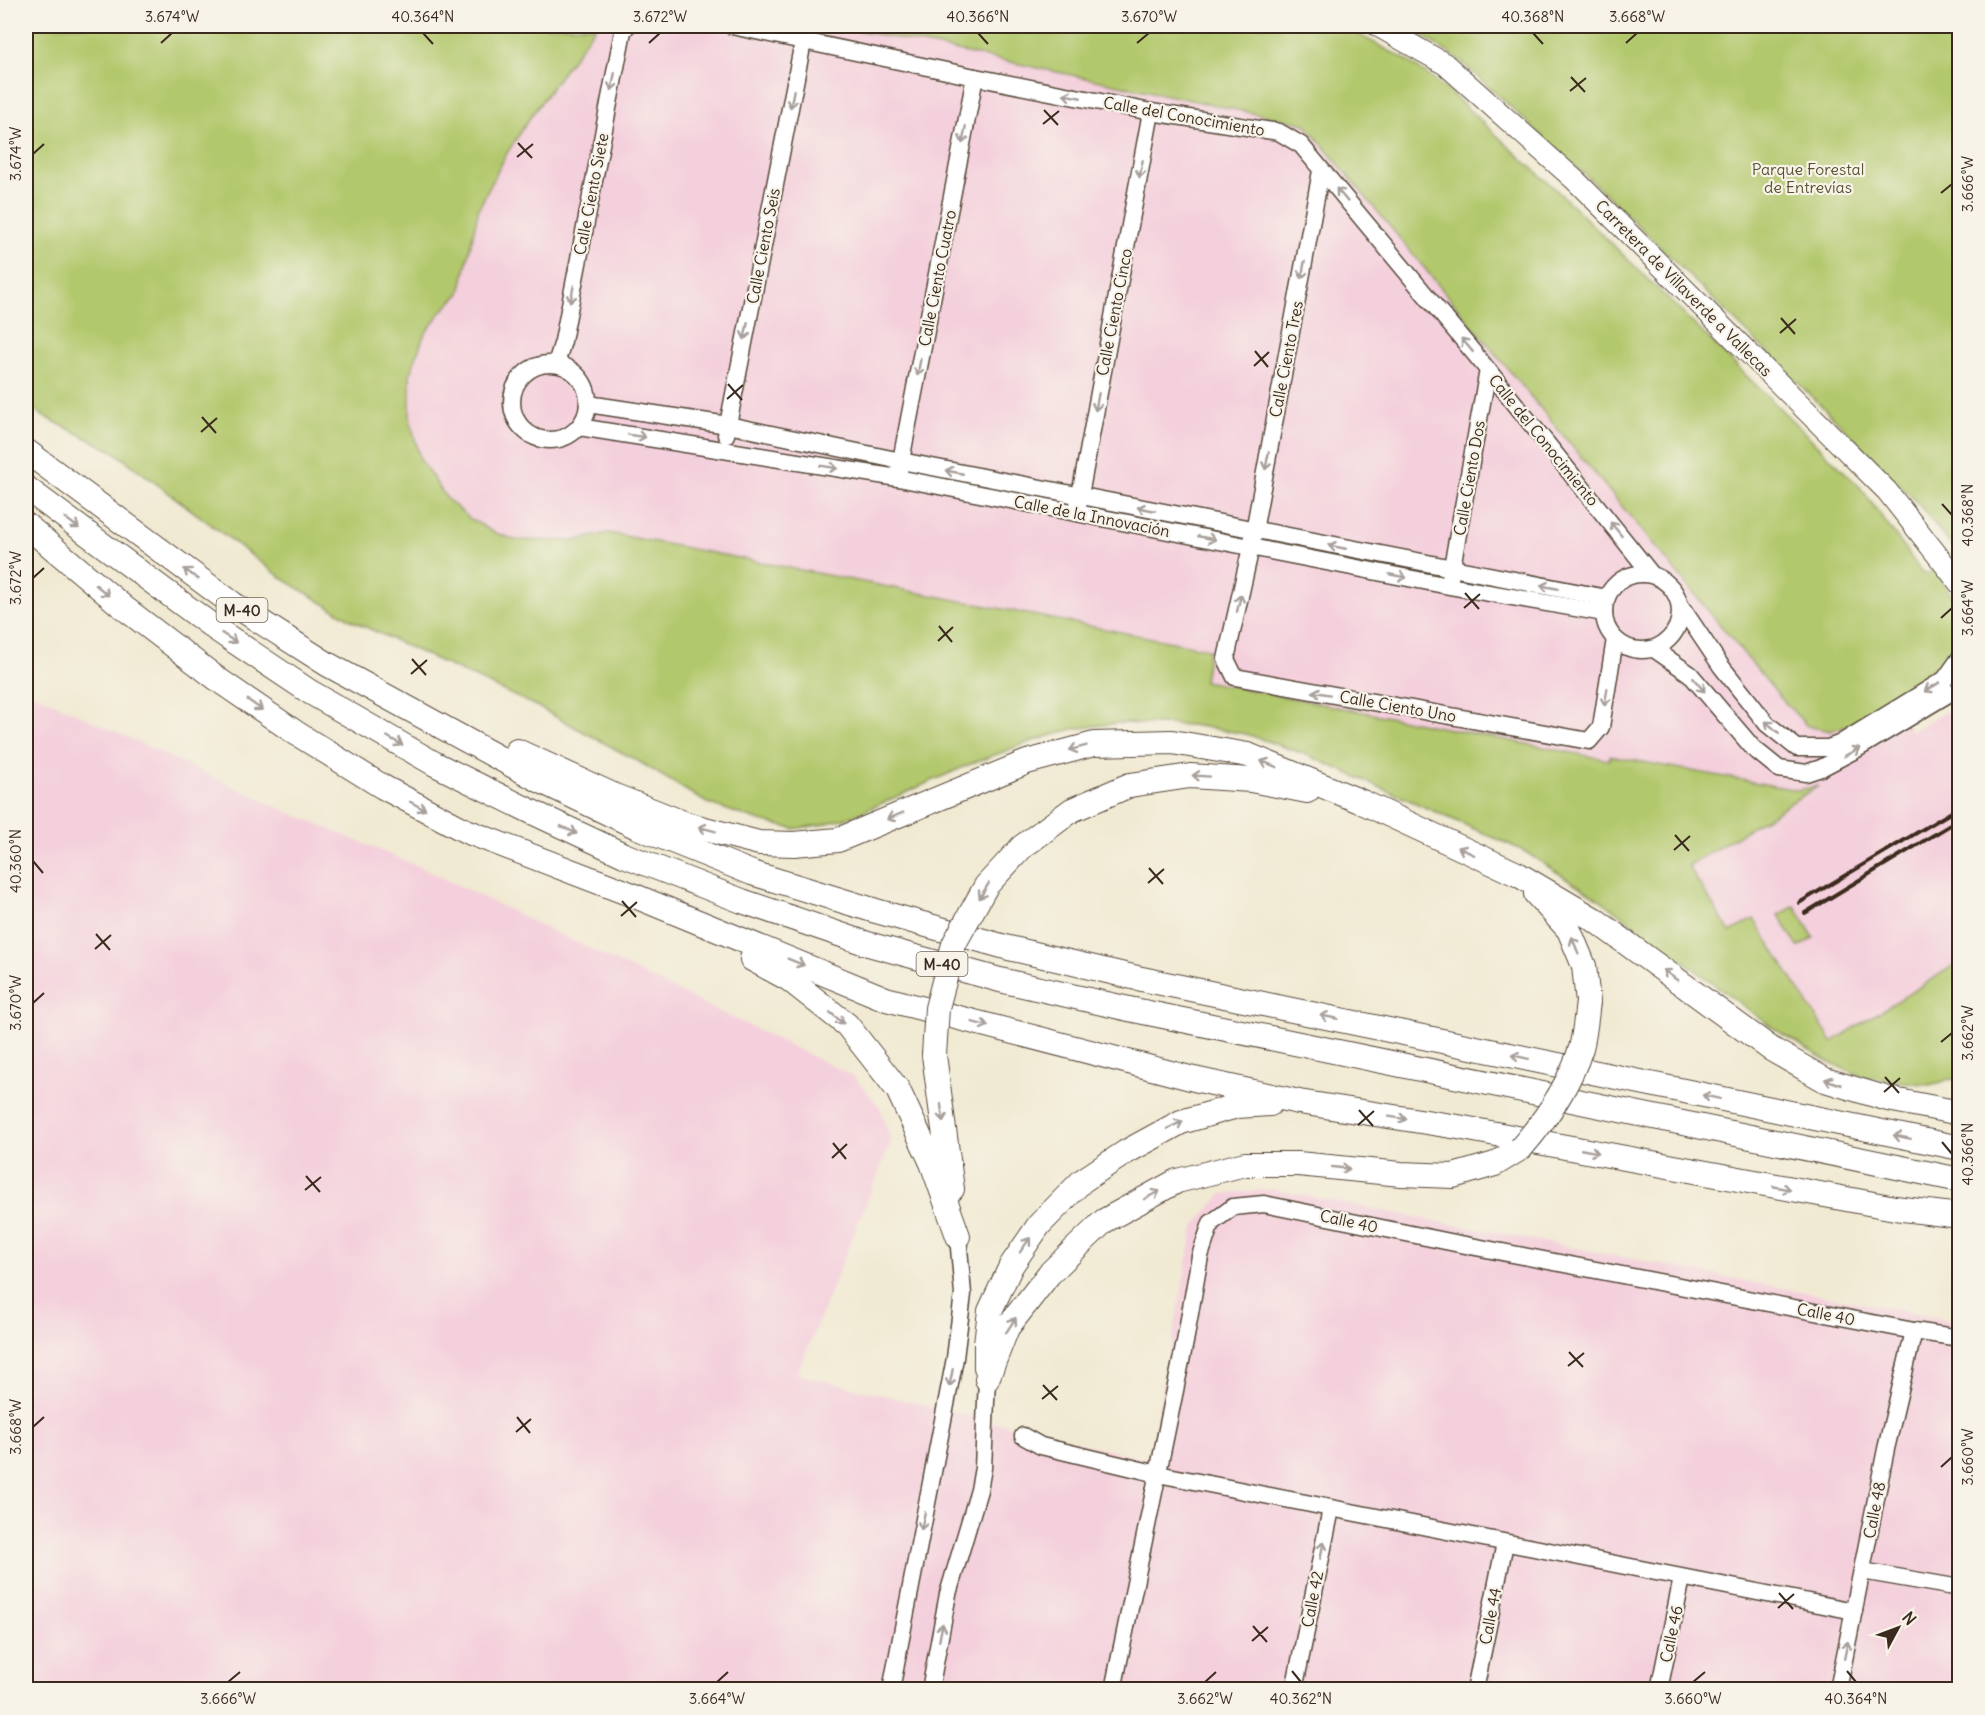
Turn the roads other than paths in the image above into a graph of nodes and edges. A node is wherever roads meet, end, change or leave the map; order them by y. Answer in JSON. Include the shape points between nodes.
{"nodes":[{"id":1,"x":627,"y":26,"type":"edge"},
{"id":2,"x":732,"y":26,"type":"edge"},
{"id":3,"x":1378,"y":26,"type":"edge"},
{"id":4,"x":803,"y":42,"type":"junction"},
{"id":5,"x":975,"y":77,"type":"junction"},
{"id":6,"x":1151,"y":112,"type":"junction"},
{"id":7,"x":1322,"y":171,"type":"junction"},
{"id":8,"x":556,"y":364,"type":"junction"},
{"id":9,"x":1488,"y":370,"type":"junction"},
{"id":10,"x":588,"y":404,"type":"junction"},
{"id":11,"x":728,"y":425,"type":"junction"},
{"id":12,"x":579,"y":427,"type":"junction"},
{"id":13,"x":26,"y":436,"type":"edge"},
{"id":14,"x":724,"y":450,"type":"junction"},
{"id":15,"x":26,"y":452,"type":"edge"},
{"id":16,"x":899,"y":469,"type":"junction"},
{"id":17,"x":26,"y":488,"type":"edge"},
{"id":18,"x":1078,"y":505,"type":"junction"},
{"id":19,"x":26,"y":525,"type":"edge"},
{"id":20,"x":1253,"y":539,"type":"junction"},
{"id":21,"x":160,"y":551,"type":"junction"},
{"id":22,"x":1652,"y":575,"type":"junction"},
{"id":23,"x":1450,"y":577,"type":"junction"},
{"id":24,"x":1959,"y":585,"type":"edge"},
{"id":25,"x":1680,"y":605,"type":"junction"},
{"id":26,"x":1605,"y":606,"type":"junction"},
{"id":27,"x":1616,"y":639,"type":"junction"},
{"id":28,"x":1654,"y":649,"type":"junction"},
{"id":29,"x":1959,"y":658,"type":"edge"},
{"id":30,"x":327,"y":664,"type":"junction"},
{"id":31,"x":1959,"y":691,"type":"edge"},
{"id":32,"x":1362,"y":802,"type":"junction"},
{"id":33,"x":1519,"y":875,"type":"junction"},
{"id":34,"x":625,"y":892,"type":"junction"},
{"id":35,"x":1959,"y":1095,"type":"edge"},
{"id":36,"x":1888,"y":1100,"type":"junction"},
{"id":37,"x":1299,"y":1102,"type":"junction"},
{"id":38,"x":1959,"y":1113,"type":"edge"},
{"id":39,"x":1959,"y":1148,"type":"edge"},
{"id":40,"x":1959,"y":1180,"type":"edge"},
{"id":41,"x":1959,"y":1216,"type":"edge"},
{"id":42,"x":958,"y":1236,"type":"junction"},
{"id":43,"x":1914,"y":1331,"type":"junction"},
{"id":44,"x":1959,"y":1338,"type":"edge"},
{"id":45,"x":987,"y":1378,"type":"junction"},
{"id":46,"x":1023,"y":1436,"type":"dead end"},
{"id":47,"x":1158,"y":1474,"type":"junction"},
{"id":48,"x":1331,"y":1509,"type":"junction"},
{"id":49,"x":1505,"y":1543,"type":"junction"},
{"id":50,"x":1863,"y":1570,"type":"junction"},
{"id":51,"x":1682,"y":1578,"type":"junction"},
{"id":52,"x":1959,"y":1588,"type":"edge"},
{"id":53,"x":1854,"y":1611,"type":"junction"},
{"id":54,"x":891,"y":1689,"type":"edge"},
{"id":55,"x":930,"y":1689,"type":"edge"},
{"id":56,"x":1113,"y":1689,"type":"edge"},
{"id":57,"x":1294,"y":1689,"type":"edge"},
{"id":58,"x":1475,"y":1689,"type":"edge"},
{"id":59,"x":1659,"y":1689,"type":"edge"},
{"id":60,"x":1838,"y":1689,"type":"edge"}],
"edges":[{"from":1,"to":8,"type":"street","name":"Calle Ciento Siete","one_way":true},
{"from":2,"to":4,"type":"street","name":"Calle del Conocimiento"},
{"from":3,"to":24,"type":"main road","name":"Carretera de Villaverde a Vallecas","via":[[1446,64],[1576,181],[1887,491]]},
{"from":4,"to":5,"type":"street","name":"Calle del Conocimiento"},
{"from":4,"to":11,"type":"street","name":"Calle Ciento Seis","one_way":true},
{"from":6,"to":5,"type":"street","name":"Calle del Conocimiento","one_way":true},
{"from":5,"to":16,"type":"street","name":"Calle Ciento Cuatro","one_way":true},
{"from":6,"to":7,"type":"street","name":"Calle del Conocimiento","via":[[1279,132],[1301,146]]},
{"from":6,"to":18,"type":"street","name":"Calle Ciento Cinco","one_way":true},
{"from":9,"to":7,"type":"street","name":"Calle del Conocimiento","one_way":true},
{"from":7,"to":20,"type":"street","name":"Calle Ciento Tres","one_way":true},
{"from":8,"to":10,"type":"street","via":[[580,377],[587,390]]},
{"from":8,"to":12,"type":"street","via":[[542,364],[520,377],[514,389],[514,415],[531,435],[543,439],[556,440]]},
{"from":22,"to":9,"type":"street","name":"Calle del Conocimiento","one_way":true},
{"from":9,"to":23,"type":"street","name":"Calle Ciento Dos"},
{"from":10,"to":11,"type":"street","name":"Calle de la Innovación"},
{"from":10,"to":12,"type":"street"},
{"from":11,"to":14,"type":"street","name":"Calle Ciento Seis"},
{"from":11,"to":16,"type":"street","name":"Calle de la Innovación"},
{"from":12,"to":14,"type":"street","name":"Calle de la Innovación","one_way":true},
{"from":13,"to":21,"type":"highway"},
{"from":14,"to":16,"type":"street","name":"Calle de la Innovación","one_way":true},
{"from":15,"to":21,"type":"highway","number":"M-40"},
{"from":16,"to":18,"type":"street","name":"Calle de la Innovación"},
{"from":17,"to":40,"type":"highway","number":"M-40","one_way":true,"via":[[216,629],[320,697],[435,764],[624,855],[742,901],[868,944],[1000,980]]},
{"from":18,"to":20,"type":"street","name":"Calle de la Innovación"},
{"from":19,"to":34,"type":"highway","one_way":true,"via":[[123,608],[220,681],[383,787],[466,831]]},
{"from":20,"to":23,"type":"street","name":"Calle de la Innovación"},
{"from":27,"to":20,"type":"street","name":"Calle Ciento Uno","one_way":true,"via":[[1601,727],[1589,741],[1235,677],[1226,659]]},
{"from":30,"to":21,"type":"highway","number":"M-40","one_way":true},
{"from":22,"to":25,"type":"street","via":[[1670,586]]},
{"from":22,"to":26,"type":"street","via":[[1620,580]]},
{"from":23,"to":26,"type":"street","name":"Calle de la Innovación"},
{"from":25,"to":28,"type":"street","via":[[1678,627],[1672,637]]},
{"from":29,"to":25,"type":"street","one_way":true,"via":[[1945,679],[1839,744],[1797,748],[1767,724]]},
{"from":26,"to":27,"type":"street","via":[[1606,623]]},
{"from":27,"to":28,"type":"street","via":[[1633,649]]},
{"from":28,"to":31,"type":"street","one_way":true,"via":[[1690,674],[1753,748],[1779,769],[1797,772],[1821,768]]},
{"from":32,"to":30,"type":"highway","one_way":true,"via":[[1248,755],[1172,742],[1094,744],[1027,762],[838,840],[759,843],[686,824],[615,796]]},
{"from":39,"to":30,"type":"highway","number":"M-40","one_way":true,"via":[[1137,978],[876,911],[752,873],[635,826],[541,781]]},
{"from":33,"to":32,"type":"highway","one_way":true},
{"from":32,"to":42,"type":"highway","one_way":true,"bridge":true,"via":[[1251,780],[1190,776],[1130,785],[1072,810],[1022,847],[986,886],[954,944],[937,1008],[934,1055]]},
{"from":36,"to":33,"type":"highway","one_way":true,"via":[[1826,1080],[1771,1049],[1595,920]]},
{"from":45,"to":33,"type":"highway","one_way":true,"bridge":true,"via":[[1007,1328],[1049,1274],[1104,1221],[1177,1181],[1245,1164],[1298,1164],[1453,1176],[1495,1164],[1521,1148],[1543,1124],[1568,1082],[1582,1046],[1588,1002],[1584,966],[1569,930]]},
{"from":34,"to":37,"type":"highway","one_way":true,"via":[[886,999],[1194,1079]]},
{"from":34,"to":42,"type":"highway","one_way":true,"via":[[789,979],[847,1025],[898,1090],[932,1163]]},
{"from":35,"to":36,"type":"highway"},
{"from":36,"to":38,"type":"highway"},
{"from":37,"to":41,"type":"highway","one_way":true},
{"from":45,"to":37,"type":"highway","one_way":true,"via":[[990,1311],[1011,1266],[1039,1225],[1082,1181],[1181,1122],[1237,1106]]},
{"from":42,"to":54,"type":"street","one_way":true,"via":[[963,1294],[955,1358]]},
{"from":43,"to":44,"type":"street","name":"Calle 40"},
{"from":43,"to":47,"type":"street","name":"Calle 40","via":[[1264,1204],[1233,1207],[1211,1223],[1200,1256]]},
{"from":43,"to":50,"type":"street","name":"Calle 48"},
{"from":55,"to":45,"type":"street","one_way":true,"via":[[948,1594],[981,1479]]},
{"from":46,"to":47,"type":"street","via":[[1041,1446]]},
{"from":47,"to":48,"type":"street"},
{"from":47,"to":56,"type":"street","name":"Calle 40"},
{"from":48,"to":49,"type":"street"},
{"from":57,"to":48,"type":"street","name":"Calle 42","one_way":true},
{"from":49,"to":51,"type":"street"},
{"from":49,"to":58,"type":"street","name":"Calle 44"},
{"from":50,"to":52,"type":"street"},
{"from":50,"to":53,"type":"street","name":"Calle 48"},
{"from":51,"to":53,"type":"street"},
{"from":51,"to":59,"type":"street","name":"Calle 46"},
{"from":60,"to":53,"type":"street","name":"Calle 48","one_way":true}]}
